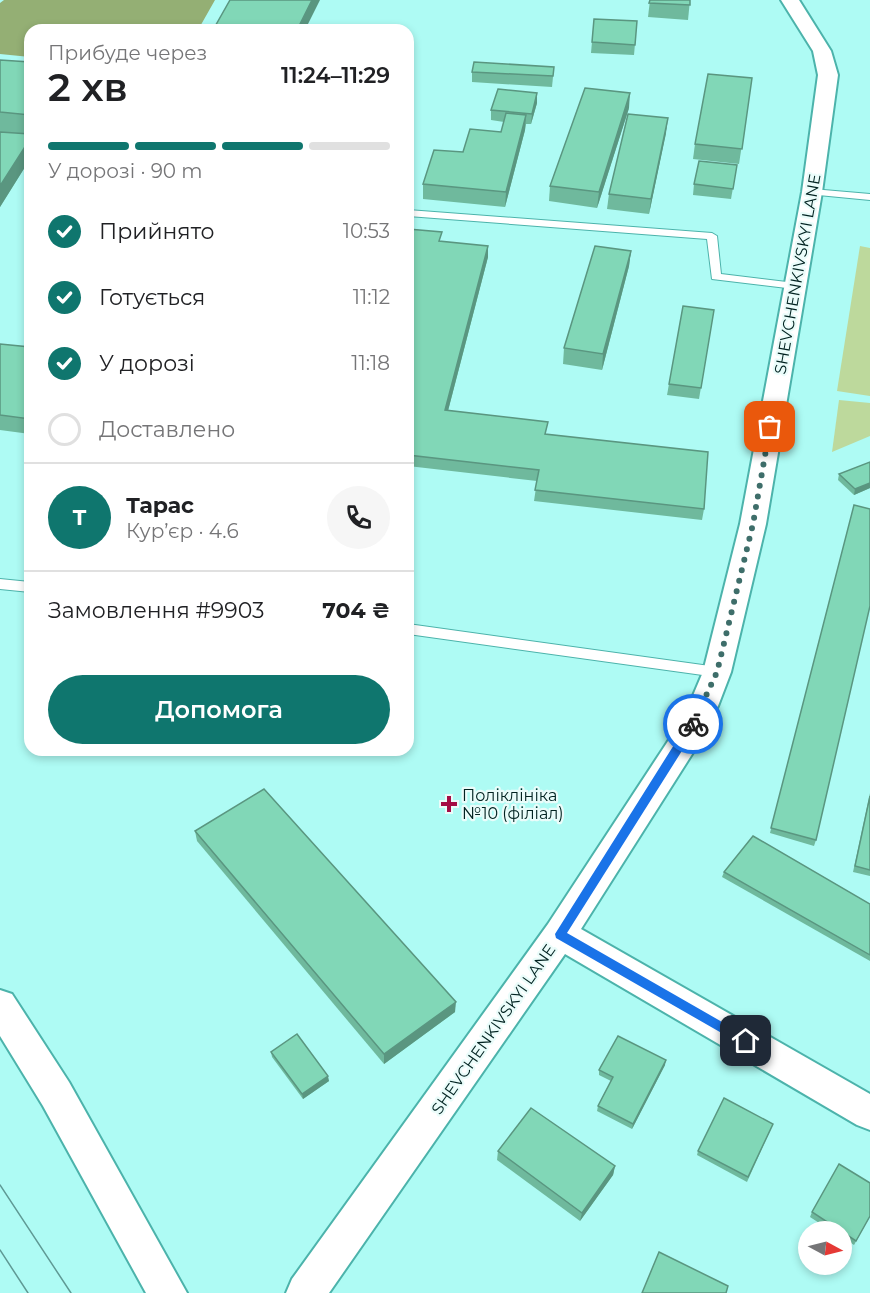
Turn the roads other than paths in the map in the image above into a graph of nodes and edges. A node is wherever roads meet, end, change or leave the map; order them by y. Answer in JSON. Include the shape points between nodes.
{"nodes":[{"id":1,"x":790,"y":0,"type":"edge"},
{"id":2,"x":812,"y":192,"type":"junction"},
{"id":3,"x":870,"y":197,"type":"edge"},
{"id":4,"x":414,"y":213,"type":"edge"},
{"id":5,"x":795,"y":286,"type":"junction"},
{"id":6,"x":0,"y":584,"type":"edge"},
{"id":7,"x":24,"y":586,"type":"edge"},
{"id":8,"x":414,"y":630,"type":"edge"},
{"id":9,"x":717,"y":672,"type":"junction"},
{"id":10,"x":560,"y":934,"type":"junction"},
{"id":11,"x":0,"y":1005,"type":"edge"},
{"id":12,"x":870,"y":1113,"type":"edge"},
{"id":13,"x":167,"y":1293,"type":"edge"},
{"id":14,"x":306,"y":1293,"type":"edge"}],
"edges":[{"from":1,"to":2,"type":"street","name":"SHEVCHENKIVSKYI LANE","via":[[822,51],[828,75]]},
{"from":2,"to":3,"type":"lane"},
{"from":2,"to":5,"type":"street","name":"SHEVCHENKIVSKYI LANE"},
{"from":4,"to":5,"type":"lane","via":[[712,236],[716,277]]},
{"from":5,"to":9,"type":"street","name":"SHEVCHENKIVSKYI LANE","via":[[753,524]]},
{"from":6,"to":7,"type":"lane"},
{"from":8,"to":9,"type":"lane"},
{"from":9,"to":10,"type":"street","name":"SHEVCHENKIVSKYI LANE","via":[[683,743]]},
{"from":10,"to":12,"type":"street"},
{"from":10,"to":14,"type":"street","name":"SHEVCHENKIVSKYI LANE"},
{"from":11,"to":13,"type":"street","via":[[56,1094]]}]}
